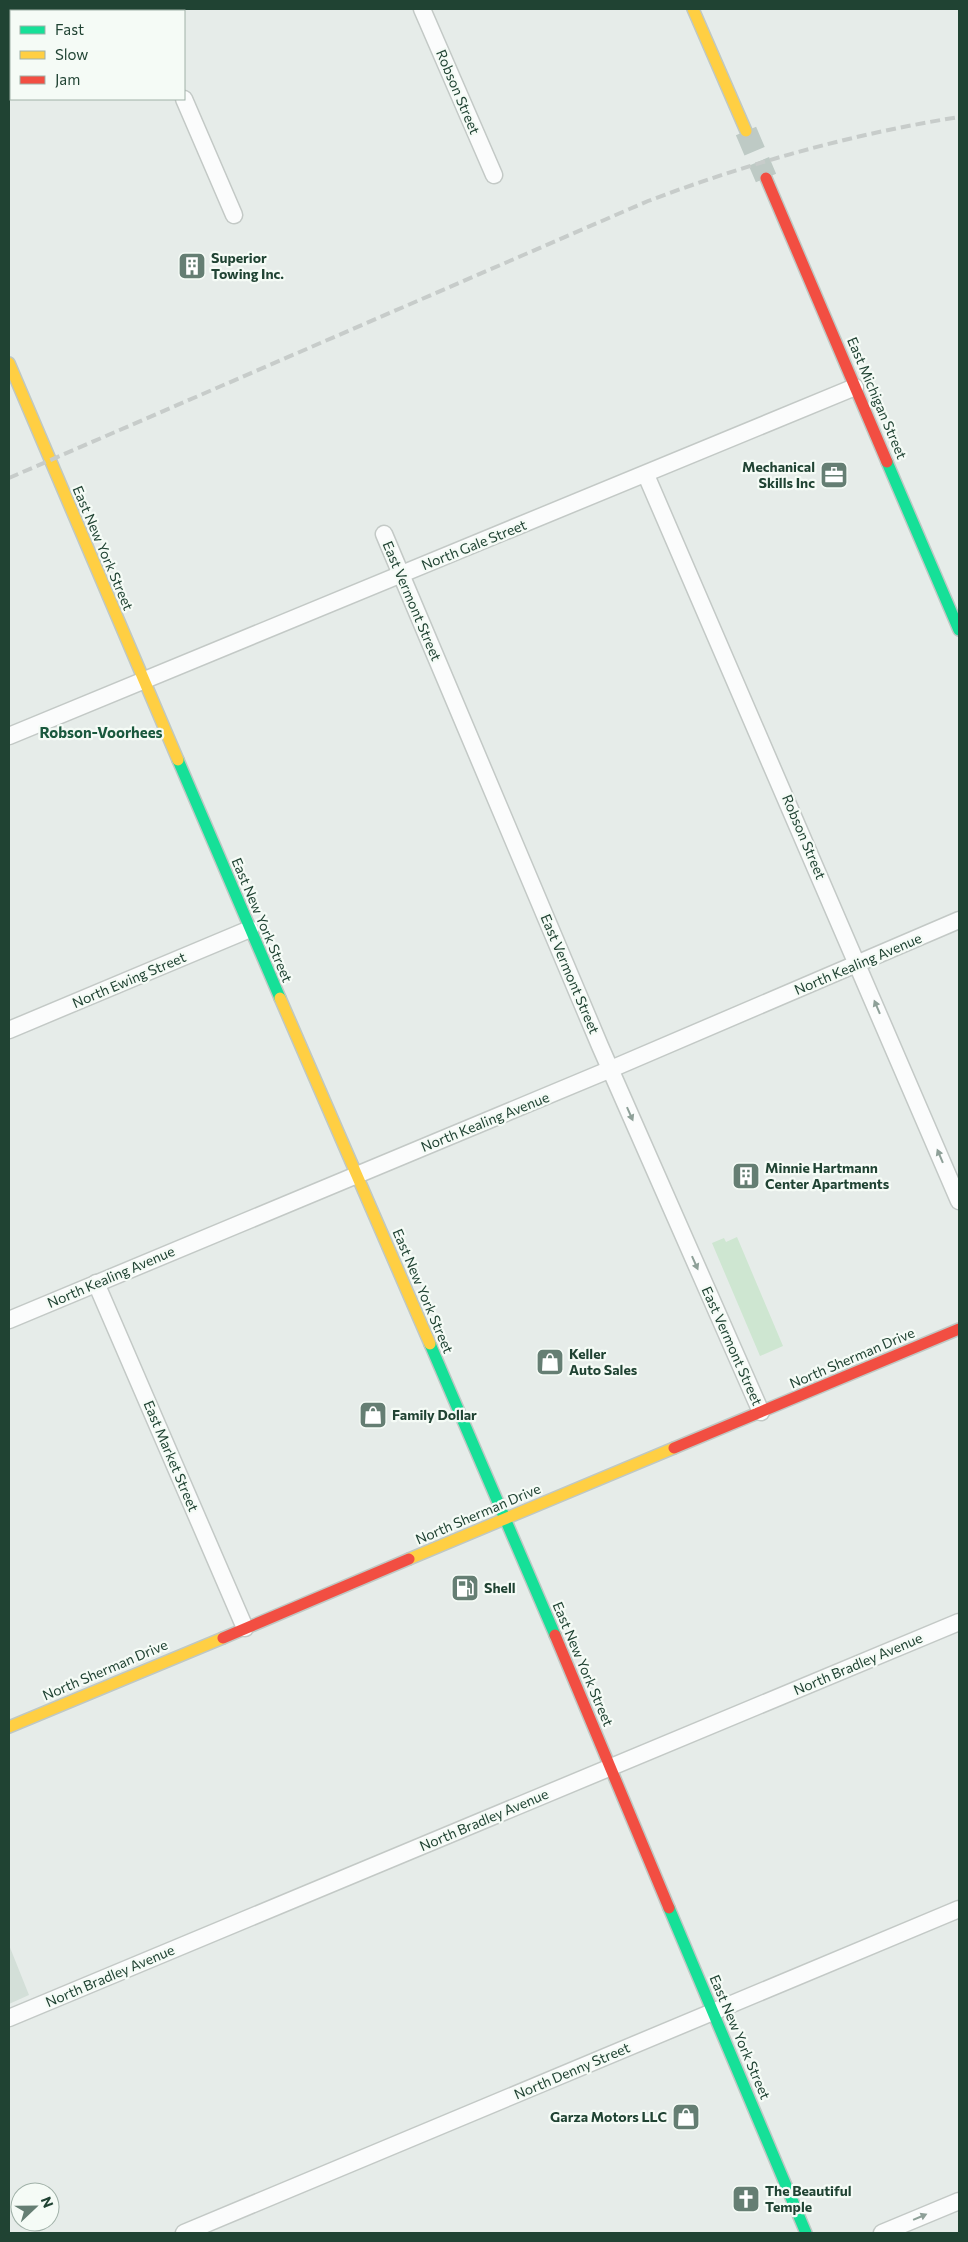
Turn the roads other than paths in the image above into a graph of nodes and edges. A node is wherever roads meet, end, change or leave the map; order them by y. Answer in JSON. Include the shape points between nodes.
{"nodes":[{"id":1,"x":422,"y":9,"type":"edge"},
{"id":2,"x":693,"y":9,"type":"edge"},
{"id":3,"x":184,"y":100,"type":"edge"},
{"id":4,"x":746,"y":131,"type":"tunnel mouth"},
{"id":5,"x":494,"y":175,"type":"dead end"},
{"id":6,"x":766,"y":178,"type":"tunnel mouth"},
{"id":7,"x":234,"y":215,"type":"dead end"},
{"id":8,"x":9,"y":363,"type":"edge"},
{"id":9,"x":856,"y":387,"type":"junction"},
{"id":10,"x":646,"y":474,"type":"junction"},
{"id":11,"x":384,"y":534,"type":"dead end"},
{"id":12,"x":400,"y":575,"type":"junction"},
{"id":13,"x":959,"y":630,"type":"edge"},
{"id":14,"x":142,"y":680,"type":"junction"},
{"id":15,"x":9,"y":736,"type":"edge"},
{"id":16,"x":959,"y":920,"type":"edge"},
{"id":17,"x":250,"y":929,"type":"junction"},
{"id":18,"x":858,"y":964,"type":"junction"},
{"id":19,"x":9,"y":1030,"type":"edge"},
{"id":20,"x":611,"y":1069,"type":"junction"},
{"id":21,"x":356,"y":1175,"type":"junction"},
{"id":22,"x":959,"y":1201,"type":"edge"},
{"id":23,"x":96,"y":1283,"type":"junction"},
{"id":24,"x":9,"y":1320,"type":"edge"},
{"id":25,"x":959,"y":1329,"type":"edge"},
{"id":26,"x":761,"y":1412,"type":"junction"},
{"id":27,"x":506,"y":1519,"type":"junction"},
{"id":28,"x":959,"y":1622,"type":"edge"},
{"id":29,"x":245,"y":1628,"type":"junction"},
{"id":30,"x":9,"y":1727,"type":"edge"},
{"id":31,"x":610,"y":1768,"type":"junction"},
{"id":32,"x":959,"y":1909,"type":"edge"},
{"id":33,"x":713,"y":2012,"type":"junction"},
{"id":34,"x":9,"y":2018,"type":"edge"},
{"id":35,"x":959,"y":2201,"type":"edge"},
{"id":36,"x":184,"y":2233,"type":"edge"},
{"id":37,"x":806,"y":2233,"type":"edge"},
{"id":38,"x":882,"y":2233,"type":"edge"}],
"edges":[{"from":1,"to":5,"type":"street","name":"Robson Street"},
{"from":2,"to":4,"type":"main road"},
{"from":3,"to":7,"type":"street"},
{"from":6,"to":9,"type":"main road","name":"East Michigan Street"},
{"from":8,"to":14,"type":"main road","name":"East New York Street"},
{"from":9,"to":10,"type":"street","name":"North Gale Street"},
{"from":9,"to":13,"type":"main road","name":"East Michigan Street"},
{"from":10,"to":12,"type":"street","name":"North Gale Street"},
{"from":10,"to":18,"type":"street","name":"Robson Street"},
{"from":11,"to":12,"type":"street","name":"East Vermont Street"},
{"from":12,"to":14,"type":"street","name":"North Gale Street"},
{"from":12,"to":20,"type":"street","name":"East Vermont Street"},
{"from":14,"to":15,"type":"street","name":"North Gale Street"},
{"from":14,"to":17,"type":"main road","name":"East New York Street"},
{"from":16,"to":18,"type":"street","name":"North Kealing Avenue"},
{"from":17,"to":19,"type":"street","name":"North Ewing Street"},
{"from":17,"to":21,"type":"main road","name":"East New York Street"},
{"from":18,"to":20,"type":"street","name":"North Kealing Avenue"},
{"from":22,"to":18,"type":"street","name":"Robson Street","one_way":true},
{"from":20,"to":21,"type":"street","name":"North Kealing Avenue"},
{"from":20,"to":26,"type":"street","name":"East Vermont Street","one_way":true},
{"from":21,"to":23,"type":"street","name":"North Kealing Avenue"},
{"from":21,"to":27,"type":"main road","name":"East New York Street"},
{"from":23,"to":24,"type":"street","name":"North Kealing Avenue"},
{"from":23,"to":29,"type":"street","name":"East Market Street"},
{"from":25,"to":26,"type":"main road","name":"North Sherman Drive"},
{"from":26,"to":27,"type":"main road","name":"North Sherman Drive"},
{"from":27,"to":29,"type":"main road","name":"North Sherman Drive"},
{"from":27,"to":31,"type":"main road","name":"East New York Street"},
{"from":28,"to":31,"type":"street","name":"North Bradley Avenue"},
{"from":29,"to":30,"type":"main road","name":"North Sherman Drive"},
{"from":31,"to":33,"type":"main road","name":"East New York Street"},
{"from":31,"to":34,"type":"street","name":"North Bradley Avenue"},
{"from":32,"to":33,"type":"street","name":"North Denny Street"},
{"from":33,"to":36,"type":"street","name":"North Denny Street"},
{"from":33,"to":37,"type":"main road","name":"East New York Street"},
{"from":38,"to":35,"type":"street","one_way":true}]}
